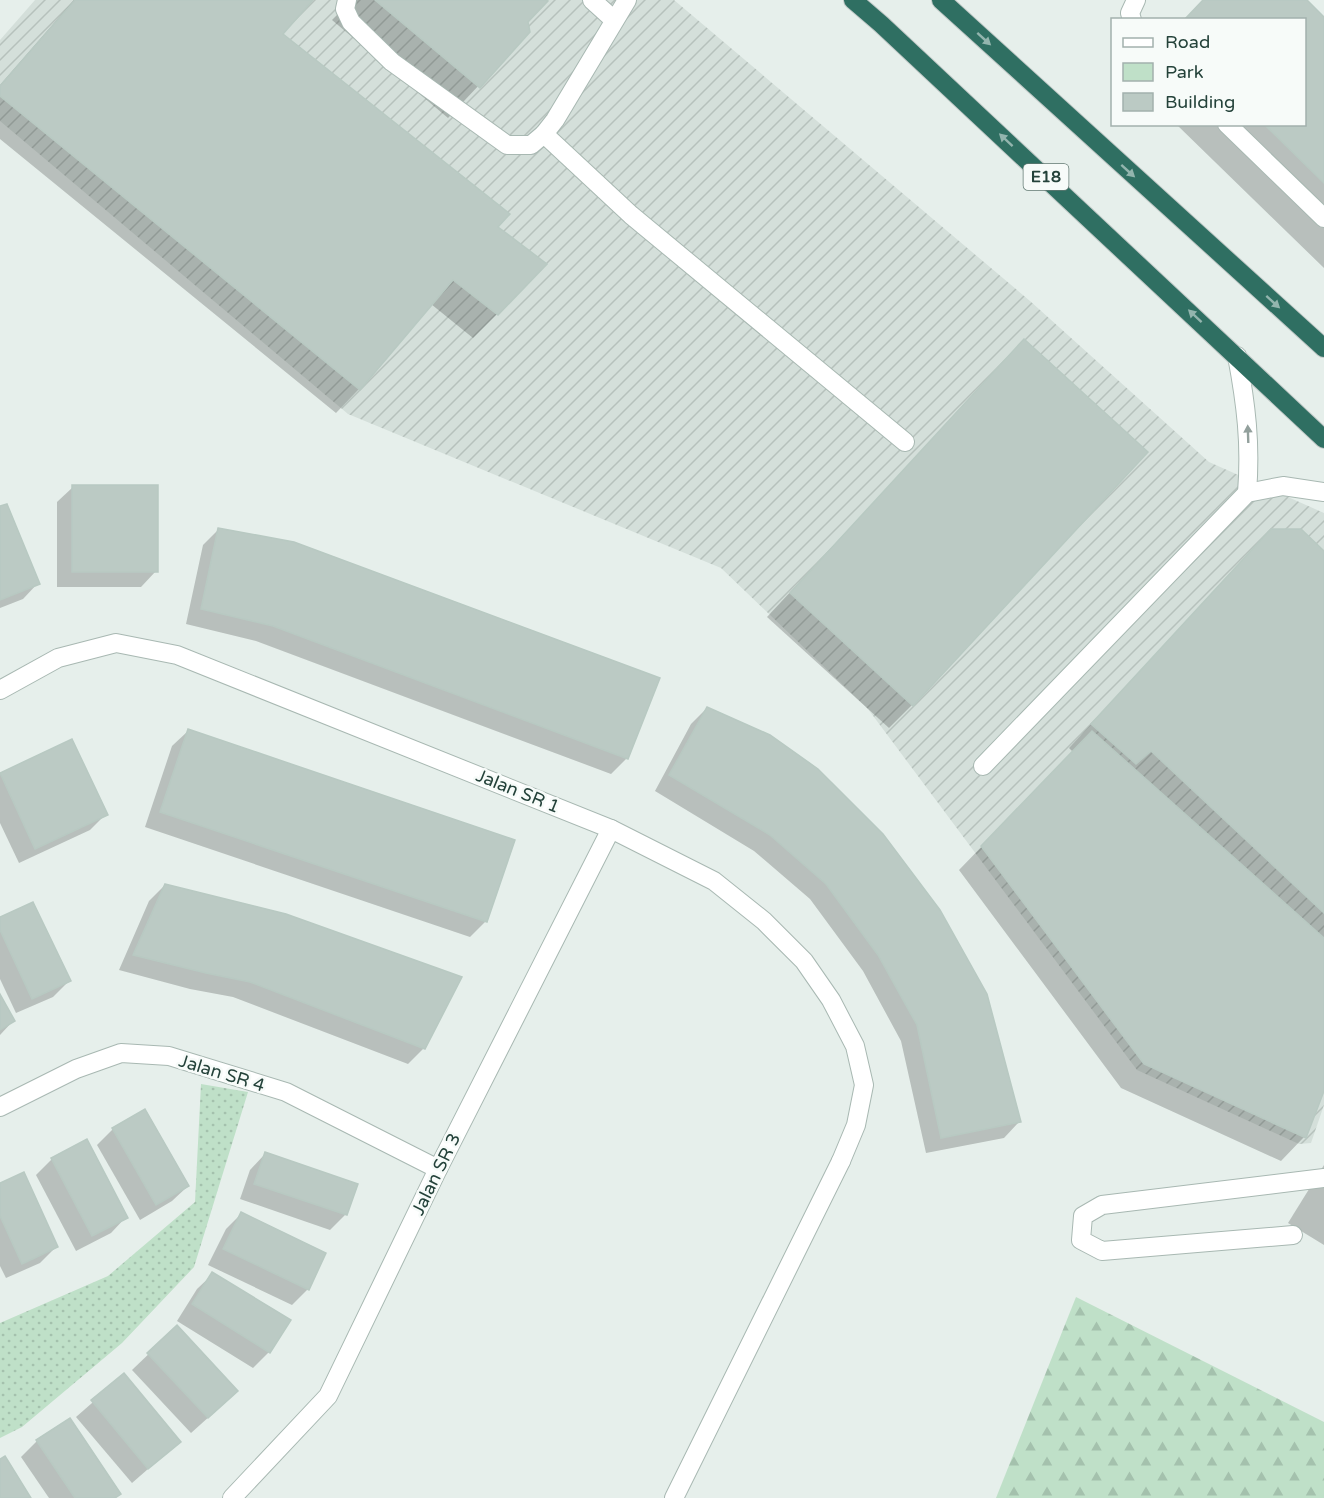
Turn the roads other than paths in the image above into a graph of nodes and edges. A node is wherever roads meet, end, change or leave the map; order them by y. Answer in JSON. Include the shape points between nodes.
{"nodes":[{"id":1,"x":347,"y":0,"type":"edge"},
{"id":2,"x":592,"y":0,"type":"edge"},
{"id":3,"x":627,"y":0,"type":"edge"},
{"id":4,"x":853,"y":0,"type":"edge"},
{"id":5,"x":941,"y":0,"type":"edge"},
{"id":6,"x":1136,"y":0,"type":"edge"},
{"id":7,"x":1131,"y":18,"type":"edge"},
{"id":8,"x":614,"y":20,"type":"junction"},
{"id":9,"x":1229,"y":126,"type":"edge"},
{"id":10,"x":544,"y":134,"type":"junction"},
{"id":11,"x":1324,"y":218,"type":"edge"},
{"id":12,"x":1324,"y":348,"type":"edge"},
{"id":13,"x":1237,"y":356,"type":"junction"},
{"id":14,"x":1324,"y":439,"type":"edge"},
{"id":15,"x":905,"y":442,"type":"dead end"},
{"id":16,"x":1324,"y":492,"type":"edge"},
{"id":17,"x":1247,"y":493,"type":"junction"},
{"id":18,"x":0,"y":690,"type":"edge"},
{"id":19,"x":983,"y":766,"type":"dead end"},
{"id":20,"x":611,"y":829,"type":"junction"},
{"id":21,"x":0,"y":1107,"type":"edge"},
{"id":22,"x":438,"y":1169,"type":"junction"},
{"id":23,"x":1324,"y":1178,"type":"edge"},
{"id":24,"x":1293,"y":1234,"type":"dead end"},
{"id":25,"x":232,"y":1498,"type":"edge"},
{"id":26,"x":674,"y":1498,"type":"edge"}],
"edges":[{"from":1,"to":10,"type":"street","via":[[345,9],[351,22],[392,62],[507,146],[531,146]]},
{"from":2,"to":8,"type":"street"},
{"from":3,"to":8,"type":"street"},
{"from":13,"to":4,"type":"highway","number":"E18","one_way":true},
{"from":5,"to":12,"type":"highway","one_way":true},
{"from":6,"to":7,"type":"street"},
{"from":8,"to":10,"type":"street"},
{"from":9,"to":11,"type":"street"},
{"from":10,"to":15,"type":"street","via":[[631,215]]},
{"from":13,"to":14,"type":"highway","number":"E18"},
{"from":17,"to":13,"type":"street","one_way":true,"via":[[1247,412]]},
{"from":16,"to":17,"type":"street","via":[[1283,486]]},
{"from":17,"to":19,"type":"street"},
{"from":18,"to":20,"type":"street","name":"Jalan SR 1","via":[[58,658],[116,643],[177,655]]},
{"from":20,"to":22,"type":"street","name":"Jalan SR 3"},
{"from":20,"to":26,"type":"street","name":"Jalan SR 1","via":[[714,881],[764,921],[804,961],[831,1000],[855,1046],[864,1085],[856,1125],[841,1161]]},
{"from":21,"to":22,"type":"street","name":"Jalan SR 4","via":[[76,1069],[121,1053],[169,1056],[286,1092]]},
{"from":22,"to":25,"type":"street","name":"Jalan SR 3","via":[[328,1396]]},
{"from":23,"to":24,"type":"street","via":[[1102,1205],[1083,1216],[1081,1240],[1102,1251]]}]}
